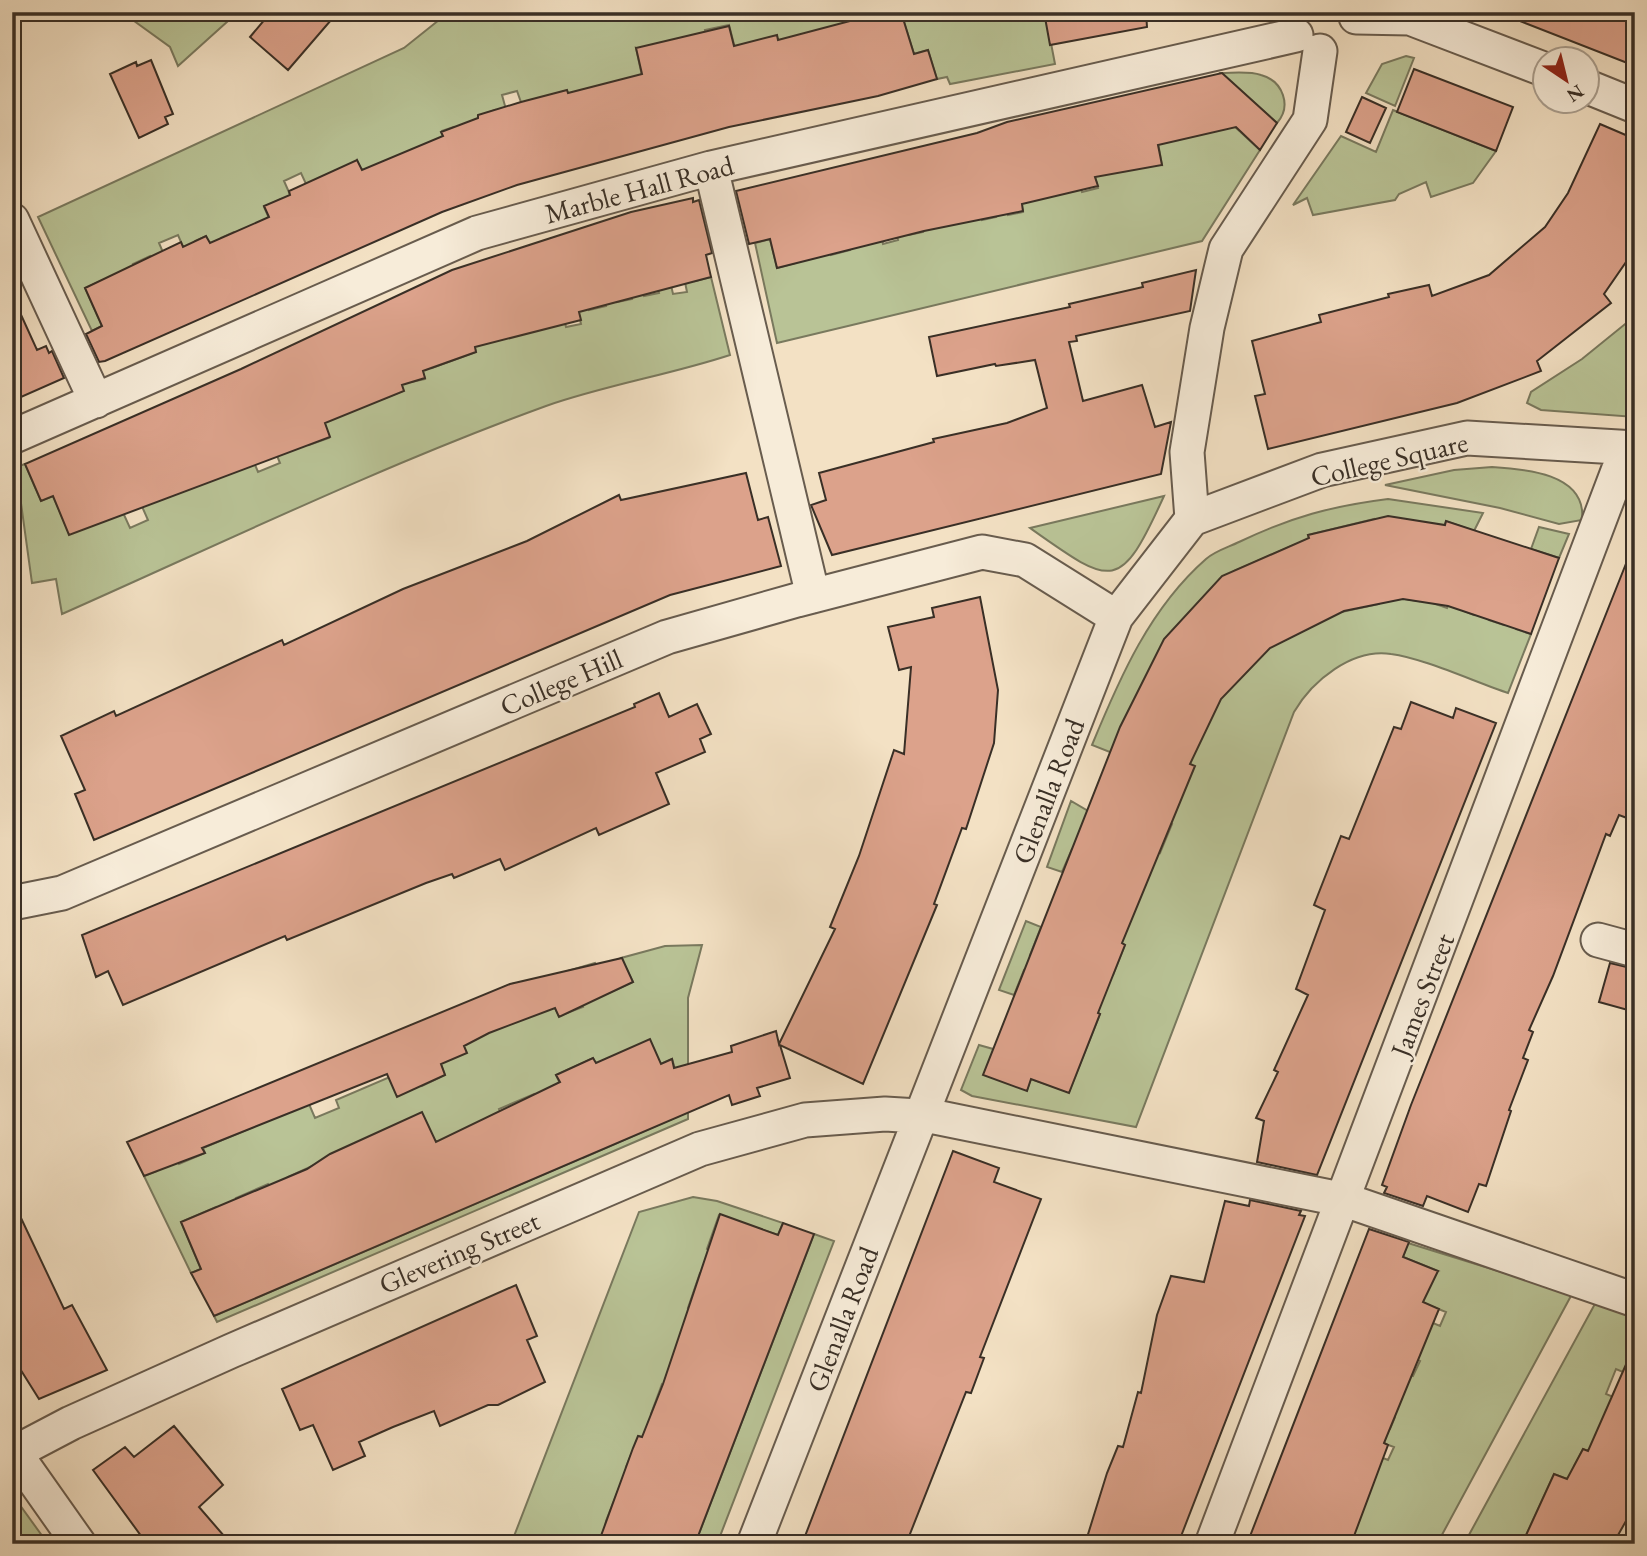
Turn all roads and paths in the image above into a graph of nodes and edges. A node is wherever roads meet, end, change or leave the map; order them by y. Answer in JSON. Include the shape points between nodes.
{"nodes":[{"id":1,"x":1356,"y":15,"type":"edge"},
{"id":2,"x":1412,"y":15,"type":"edge"},
{"id":3,"x":1303,"y":33,"type":"edge"},
{"id":4,"x":1532,"y":66,"type":"edge"},
{"id":5,"x":1602,"y":93,"type":"edge"},
{"id":6,"x":1635,"y":106,"type":"edge"},
{"id":7,"x":711,"y":168,"type":"junction"},
{"id":8,"x":12,"y":220,"type":"edge"},
{"id":9,"x":96,"y":401,"type":"junction"},
{"id":10,"x":12,"y":438,"type":"edge"},
{"id":11,"x":1634,"y":447,"type":"edge"},
{"id":12,"x":1192,"y":519,"type":"junction"},
{"id":13,"x":813,"y":596,"type":"junction"},
{"id":14,"x":1116,"y":618,"type":"junction"},
{"id":15,"x":12,"y":903,"type":"edge"},
{"id":16,"x":1598,"y":940,"type":"dead end"},
{"id":17,"x":1635,"y":950,"type":"edge"},
{"id":18,"x":921,"y":1116,"type":"junction"},
{"id":19,"x":1345,"y":1200,"type":"junction"},
{"id":20,"x":1635,"y":1300,"type":"edge"},
{"id":21,"x":13,"y":1452,"type":"edge"},
{"id":22,"x":79,"y":1544,"type":"edge"},
{"id":23,"x":754,"y":1544,"type":"edge"},
{"id":24,"x":1212,"y":1544,"type":"edge"}],
"edges":[{"from":1,"to":2,"type":"street"},
{"from":1,"to":3,"type":"street","name":"Marble Hall Road","via":[[1355,28],[1342,46]]},
{"from":2,"to":4,"type":"street"},
{"from":3,"to":7,"type":"street","name":"Marble Hall Road"},
{"from":3,"to":12,"type":"street","via":[[1310,120],[1226,249],[1207,328],[1187,452]]},
{"from":5,"to":6,"type":"street"},
{"from":7,"to":9,"type":"street","name":"Marble Hall Road","via":[[477,233]]},
{"from":7,"to":13,"type":"street"},
{"from":8,"to":9,"type":"street"},
{"from":9,"to":10,"type":"street","name":"Marble Hall Road"},
{"from":11,"to":12,"type":"street","name":"College Square","via":[[1466,438],[1322,471]]},
{"from":11,"to":19,"type":"street","name":"James Street","via":[[1618,471]]},
{"from":12,"to":14,"type":"street","name":"Glenalla Road"},
{"from":13,"to":14,"type":"street","name":"College Hill","via":[[982,552],[1025,560]]},
{"from":13,"to":15,"type":"street","name":"College Hill","via":[[667,637],[62,893]]},
{"from":14,"to":18,"type":"street","name":"Glenalla Road"},
{"from":16,"to":17,"type":"street"},
{"from":18,"to":19,"type":"street","name":"Glevering Street"},
{"from":18,"to":21,"type":"street","name":"Glevering Street","via":[[805,1120],[700,1149],[223,1354]]},
{"from":18,"to":23,"type":"street","name":"Glenalla Road"},
{"from":19,"to":20,"type":"street","name":"Glevering Street"},
{"from":19,"to":24,"type":"street","name":"James Street"},
{"from":21,"to":22,"type":"street"}]}
